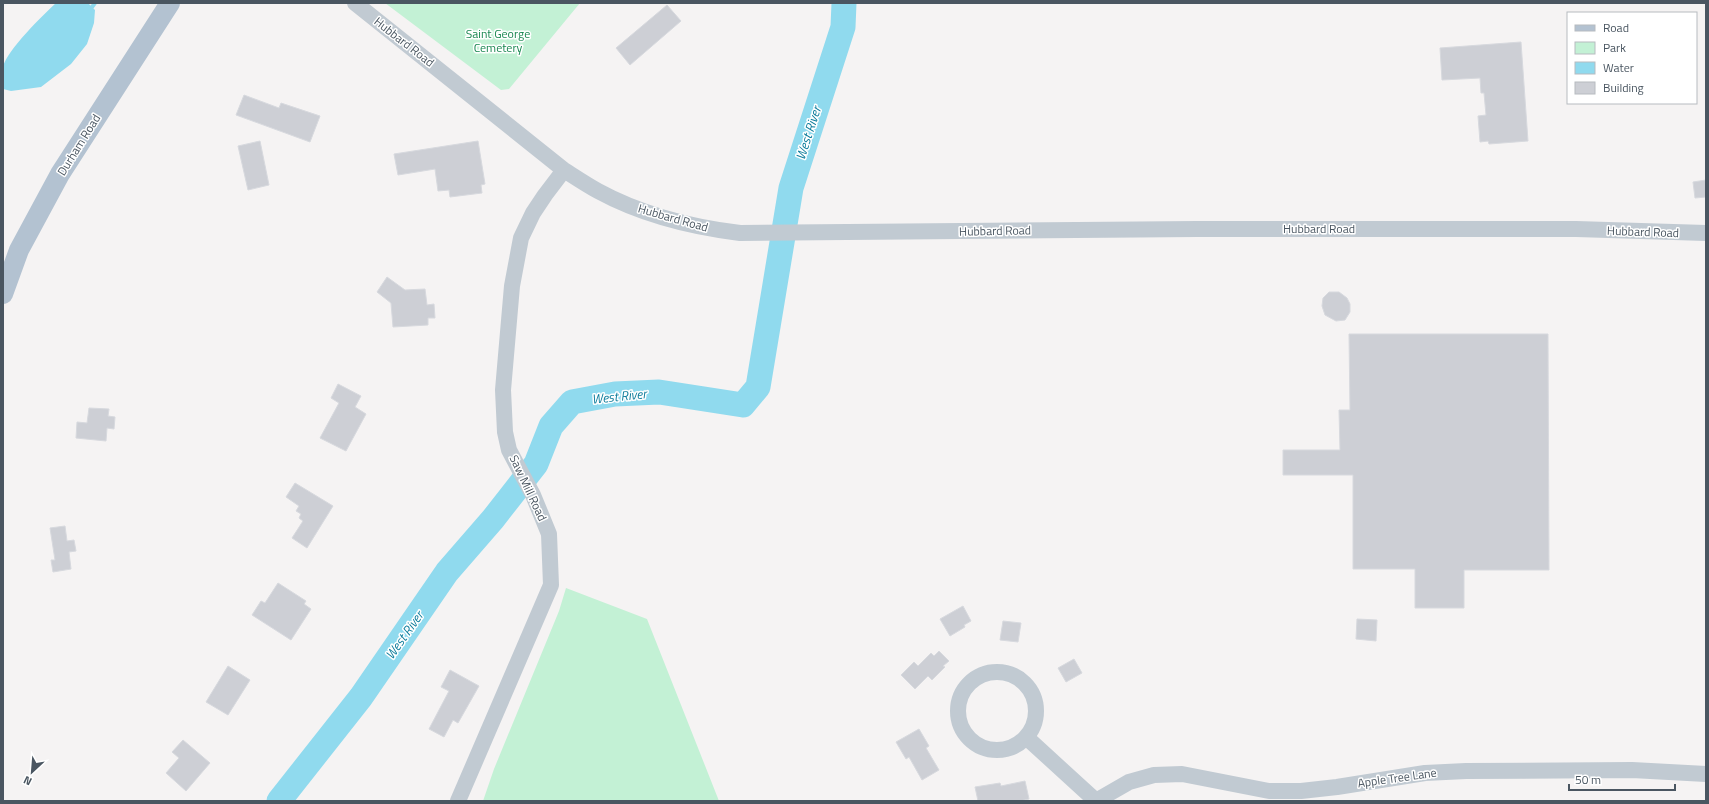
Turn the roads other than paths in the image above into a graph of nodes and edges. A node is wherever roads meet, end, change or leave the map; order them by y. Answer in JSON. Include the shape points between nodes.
{"nodes":[{"id":1,"x":170,"y":3,"type":"edge"},
{"id":2,"x":355,"y":3,"type":"edge"},
{"id":3,"x":564,"y":170,"type":"junction"},
{"id":4,"x":1706,"y":233,"type":"edge"},
{"id":5,"x":3,"y":294,"type":"edge"},
{"id":6,"x":1026,"y":737,"type":"junction"},
{"id":7,"x":1706,"y":774,"type":"edge"},
{"id":8,"x":458,"y":801,"type":"edge"},
{"id":9,"x":1096,"y":801,"type":"edge"}],
"edges":[{"from":1,"to":5,"type":"main road","name":"Durham Road","via":[[60,174],[19,250]]},
{"from":2,"to":3,"type":"street","name":"Hubbard Road"},
{"from":3,"to":4,"type":"street","name":"Hubbard Road","via":[[598,191],[639,209],[706,229],[740,233],[1197,229],[1576,229]]},
{"from":3,"to":8,"type":"street","name":"Saw Mill Road","via":[[545,194],[521,238],[516,262],[503,390],[505,432],[510,450],[549,534],[551,585]]},
{"from":6,"to":6,"type":"street","via":[[1033,725],[1036,708],[1030,690],[1018,678],[1004,672],[987,672],[971,681],[961,694],[957,709],[959,723],[968,738],[982,747],[996,750],[1016,745]]},
{"from":6,"to":9,"type":"street","name":"Apple Tree Lane"},
{"from":7,"to":9,"type":"street","name":"Apple Tree Lane","via":[[1632,770],[1466,771],[1425,773],[1301,791],[1269,791],[1182,774],[1154,775],[1129,782]]}]}
